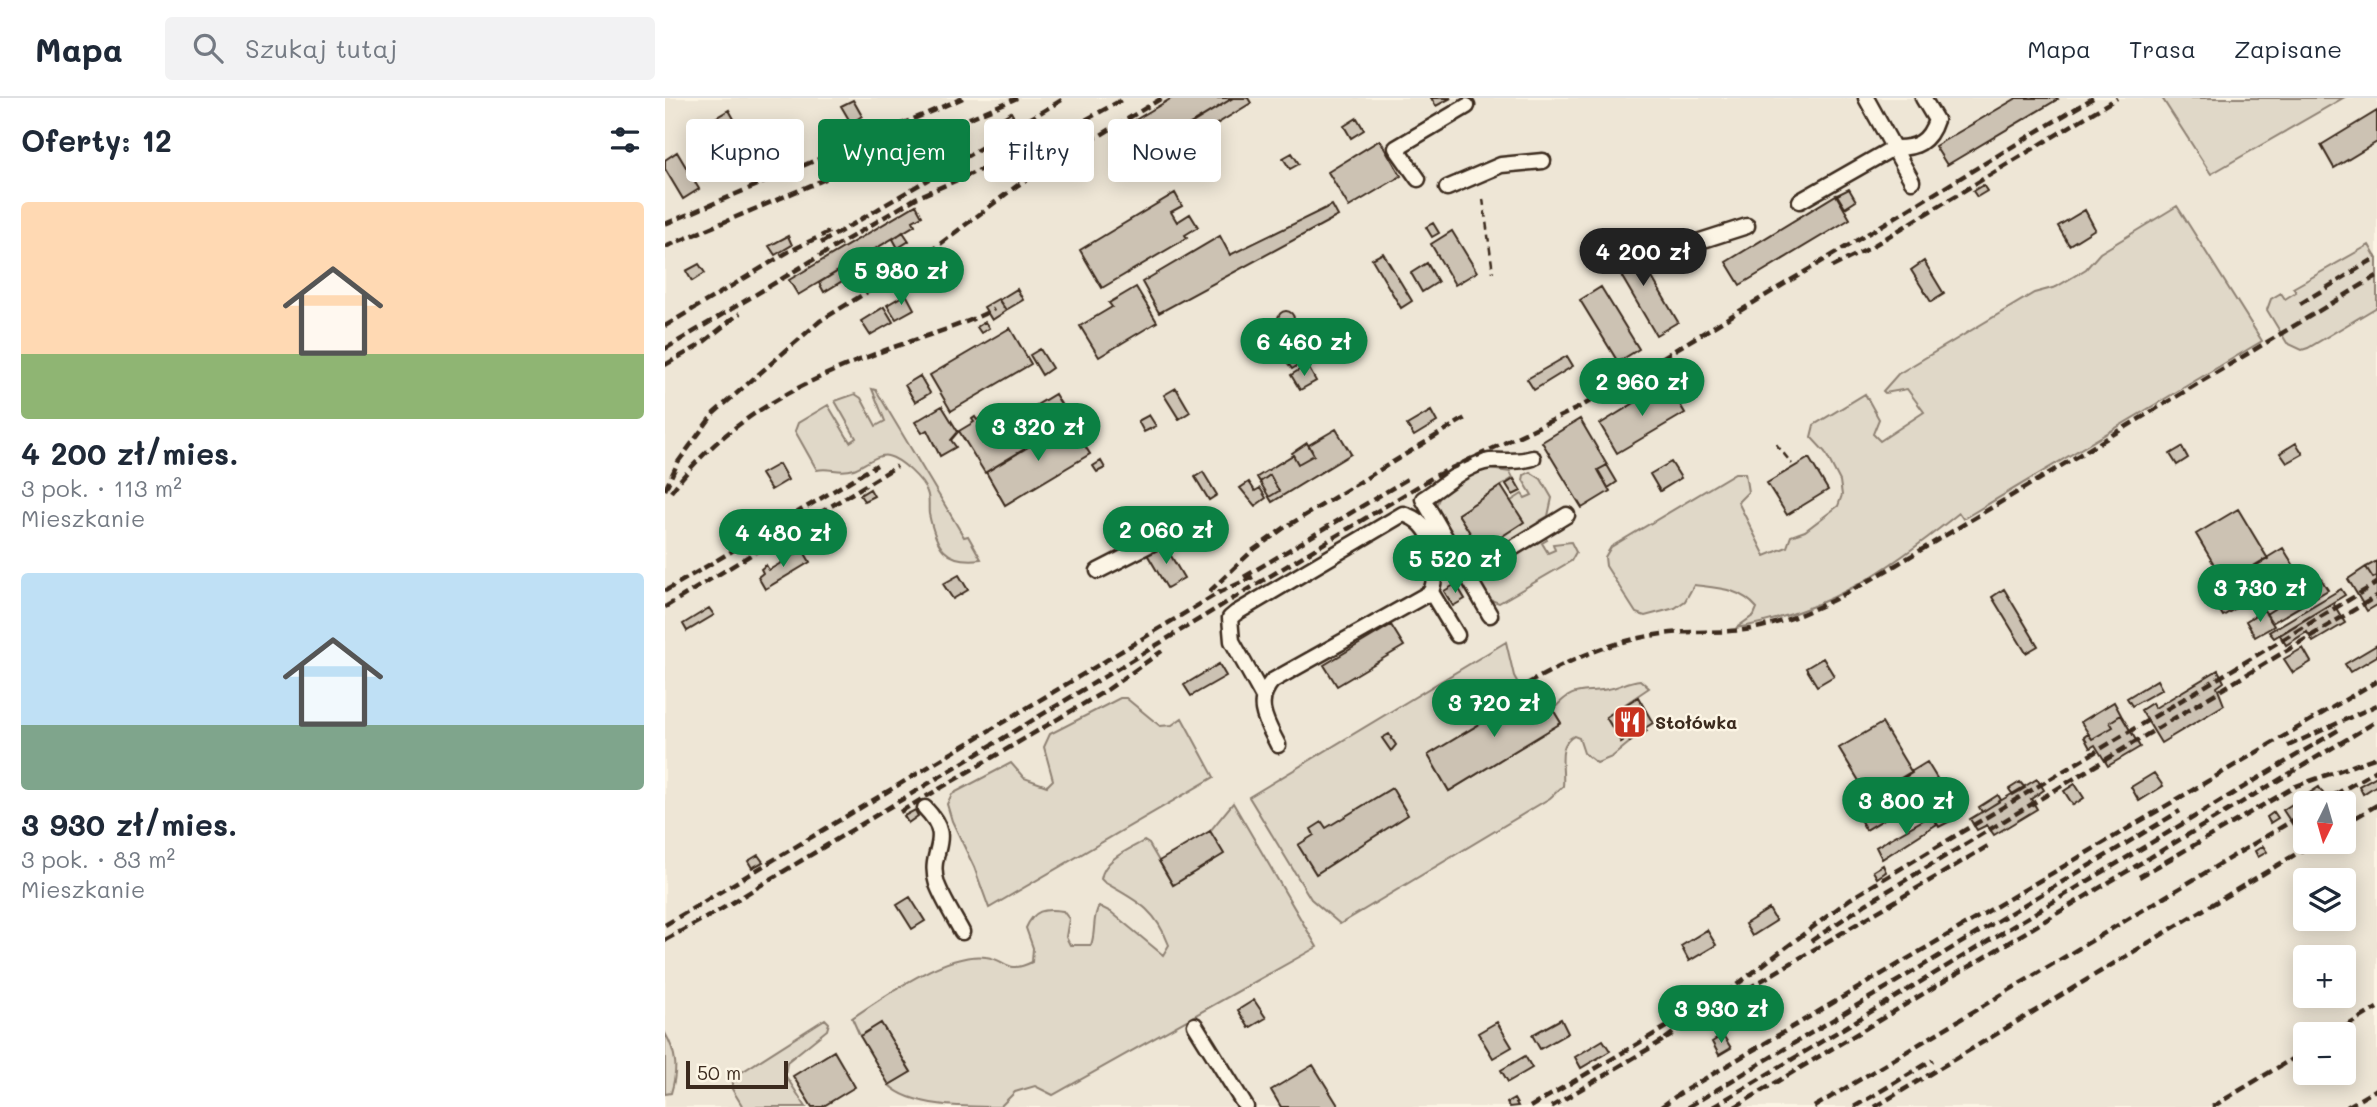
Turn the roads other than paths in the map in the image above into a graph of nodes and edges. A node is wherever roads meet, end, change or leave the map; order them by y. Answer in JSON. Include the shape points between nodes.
{"nodes":[{"id":1,"x":1866,"y":98,"type":"edge"},
{"id":2,"x":1923,"y":98,"type":"edge"},
{"id":3,"x":1467,"y":106,"type":"dead end"},
{"id":4,"x":1893,"y":148,"type":"junction"},
{"id":5,"x":1543,"y":161,"type":"dead end"},
{"id":6,"x":1418,"y":179,"type":"dead end"},
{"id":7,"x":1912,"y":181,"type":"dead end"},
{"id":8,"x":1447,"y":188,"type":"dead end"},
{"id":9,"x":1800,"y":201,"type":"dead end"},
{"id":10,"x":1747,"y":226,"type":"dead end"},
{"id":11,"x":1694,"y":243,"type":"dead end"},
{"id":12,"x":1533,"y":458,"type":"dead end"},
{"id":13,"x":1567,"y":515,"type":"dead end"},
{"id":14,"x":1194,"y":522,"type":"dead end"},
{"id":15,"x":1098,"y":572,"type":"dead end"},
{"id":16,"x":1467,"y":576,"type":"junction"},
{"id":17,"x":1431,"y":592,"type":"junction"},
{"id":18,"x":1490,"y":615,"type":"dead end"},
{"id":19,"x":1457,"y":635,"type":"dead end"},
{"id":20,"x":1262,"y":695,"type":"junction"},
{"id":21,"x":1277,"y":746,"type":"dead end"},
{"id":22,"x":925,"y":808,"type":"dead end"},
{"id":23,"x":962,"y":932,"type":"dead end"},
{"id":24,"x":1195,"y":1025,"type":"dead end"},
{"id":25,"x":1246,"y":1107,"type":"edge"}],
"edges":[{"from":1,"to":4,"type":"lane"},
{"from":2,"to":4,"type":"lane","via":[[1936,120],[1932,132],[1922,143]]},
{"from":3,"to":6,"type":"lane","via":[[1396,148]]},
{"from":4,"to":7,"type":"lane"},
{"from":4,"to":9,"type":"lane"},
{"from":5,"to":8,"type":"lane","via":[[1501,165]]},
{"from":10,"to":11,"type":"lane"},
{"from":12,"to":16,"type":"lane","via":[[1477,464],[1423,499]]},
{"from":13,"to":16,"type":"lane"},
{"from":14,"to":15,"type":"lane"},
{"from":16,"to":18,"type":"lane"},
{"from":17,"to":19,"type":"lane"},
{"from":17,"to":20,"type":"lane","via":[[1272,681]]},
{"from":17,"to":20,"type":"lane","via":[[1436,570],[1433,546],[1419,522],[1403,514],[1236,612],[1230,618],[1229,634]]},
{"from":20,"to":21,"type":"lane","via":[[1262,711]]},
{"from":22,"to":23,"type":"lane","via":[[939,822],[937,883]]},
{"from":24,"to":25,"type":"lane"}]}
